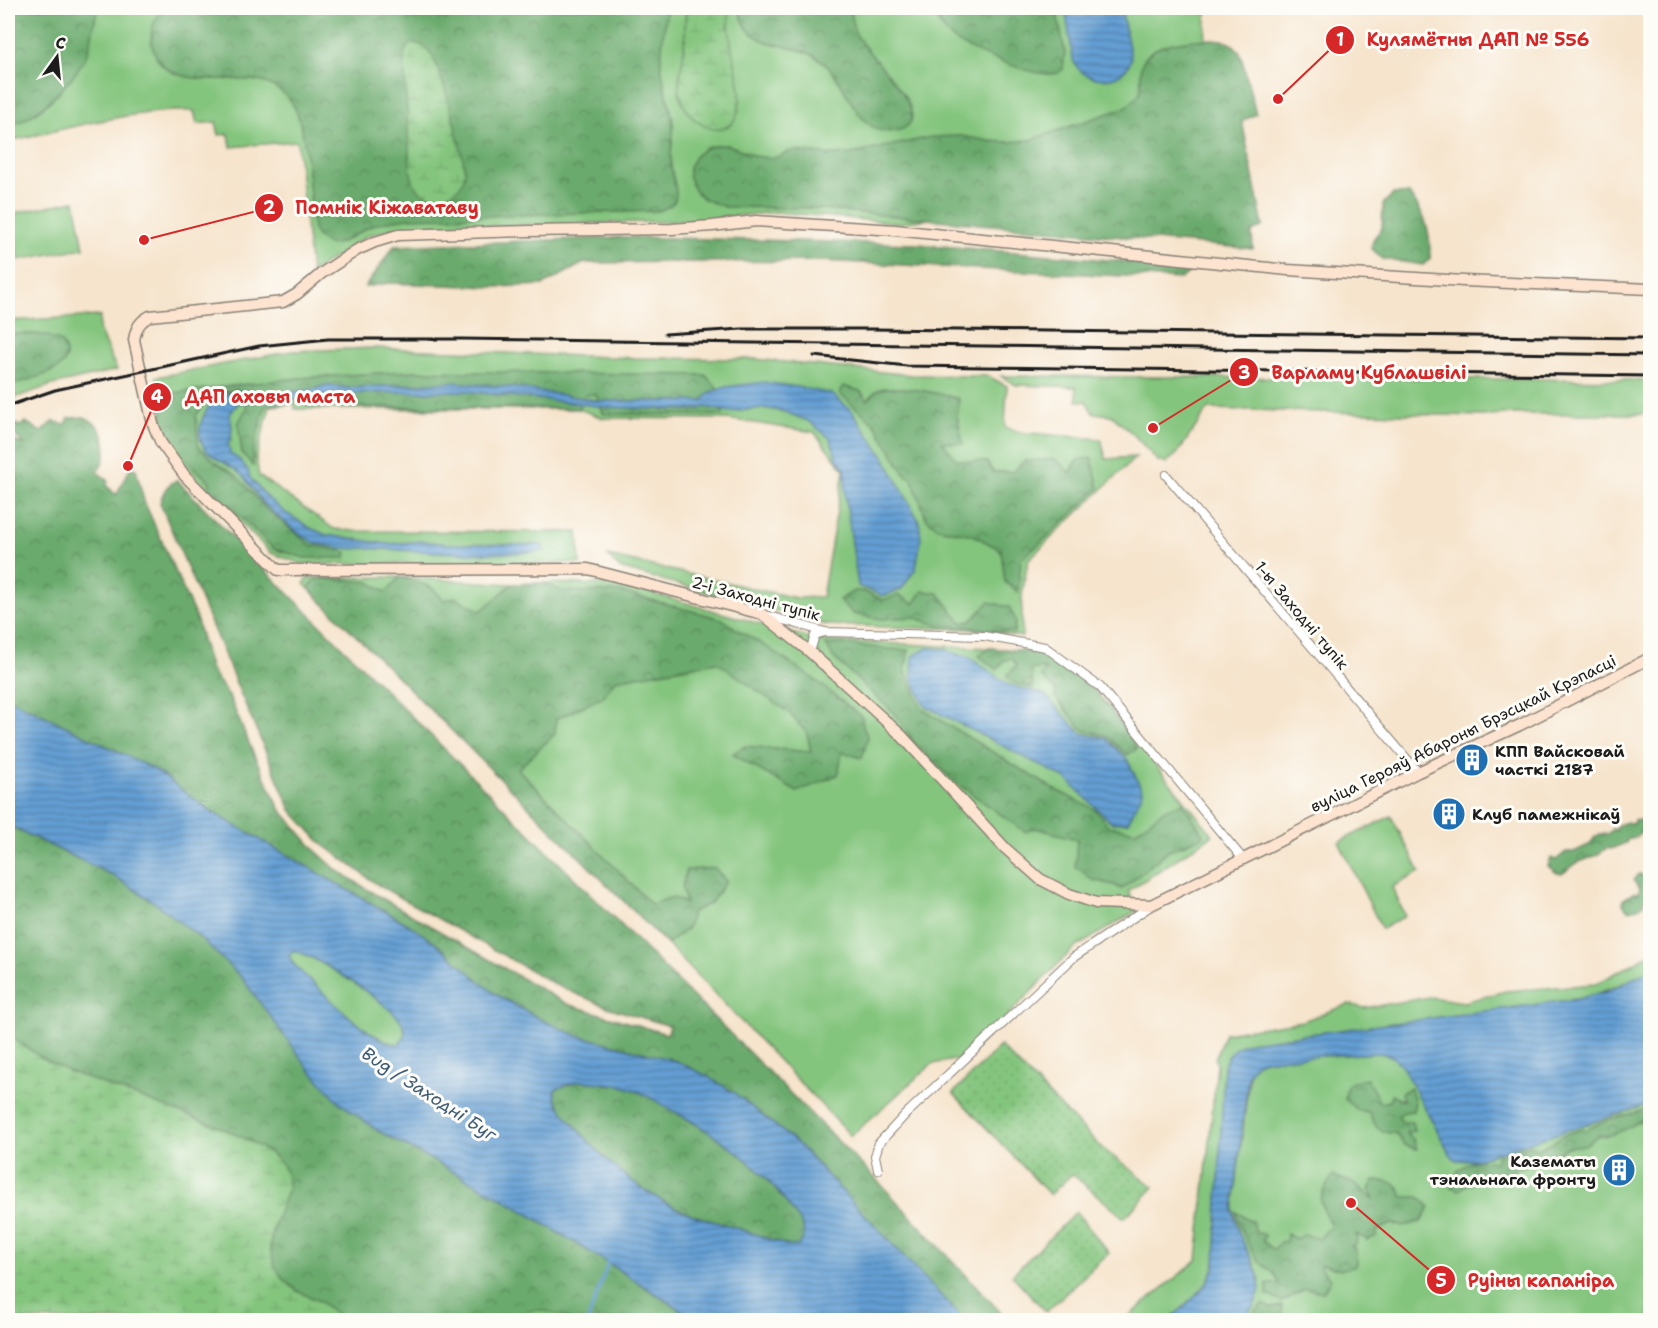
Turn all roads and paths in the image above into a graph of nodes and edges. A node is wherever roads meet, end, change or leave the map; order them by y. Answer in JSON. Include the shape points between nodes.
{"nodes":[{"id":1,"x":1650,"y":289,"type":"edge"},
{"id":2,"x":1166,"y":475,"type":"dead end"},
{"id":3,"x":762,"y":614,"type":"junction"},
{"id":4,"x":825,"y":632,"type":"junction"},
{"id":5,"x":810,"y":652,"type":"junction"},
{"id":6,"x":1650,"y":658,"type":"edge"},
{"id":7,"x":1418,"y":772,"type":"junction"},
{"id":8,"x":1243,"y":859,"type":"junction"},
{"id":9,"x":1159,"y":900,"type":"junction"},
{"id":10,"x":878,"y":1170,"type":"dead end"}],
"edges":[{"from":1,"to":3,"type":"main road","name":"2-і Заходні тупік","via":[[1288,270],[987,238],[756,220],[672,229],[398,235],[357,250],[283,302],[150,316],[136,328],[134,340],[161,443],[184,476],[278,570],[588,569]]},
{"from":2,"to":7,"type":"street","name":"1-ы Заходні тупік"},
{"from":3,"to":4,"type":"street","name":"2-і Заходні тупік"},
{"from":3,"to":5,"type":"main road","name":"вуліца Герояў Абароны Брэсцкай Крэпасці"},
{"from":4,"to":5,"type":"street","via":[[815,635]]},
{"from":4,"to":8,"type":"street","name":"2-і Заходні тупік","via":[[984,636],[1045,647],[1100,687]]},
{"from":5,"to":9,"type":"main road","name":"вуліца Герояў Абароны Брэсцкай Крэпасці","via":[[901,735],[1005,848],[1040,879],[1096,903],[1151,905]]},
{"from":6,"to":7,"type":"main road","name":"вуліца Герояў Абароны Брэсцкай Крэпасці"},
{"from":7,"to":8,"type":"main road","name":"вуліца Герояў Абароны Брэсцкай Крэпасці"},
{"from":8,"to":9,"type":"main road","name":"вуліца Герояў Абароны Брэсцкай Крэпасці"},
{"from":9,"to":10,"type":"street","name":"вуліца Герояў Абароны Брэсцкай Крэпасці","via":[[1074,957],[906,1114],[879,1143],[875,1156]]}]}
